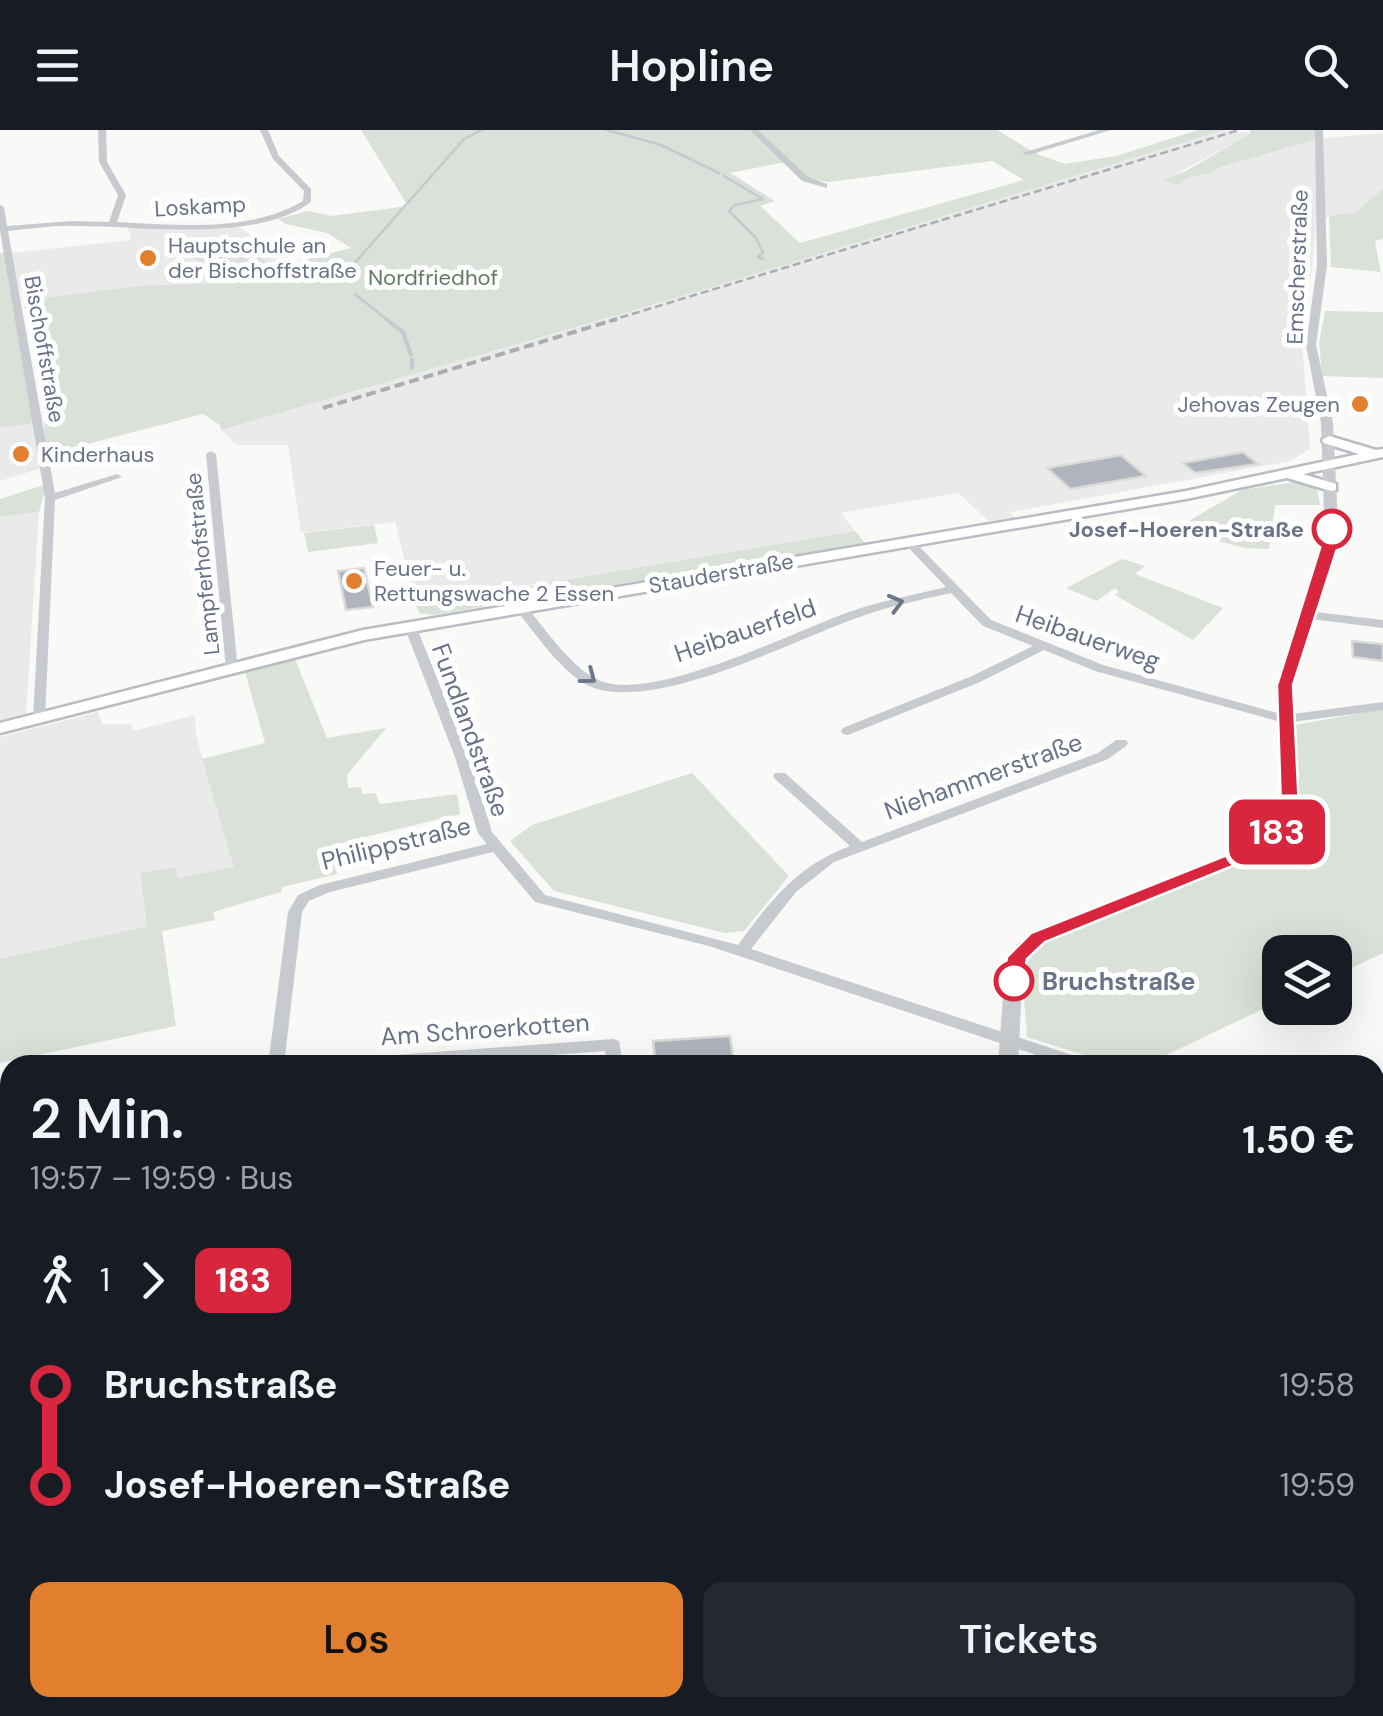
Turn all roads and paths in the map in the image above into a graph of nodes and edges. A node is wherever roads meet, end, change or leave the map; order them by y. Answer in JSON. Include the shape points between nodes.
{"nodes":[{"id":1,"x":102,"y":130,"type":"edge"},
{"id":2,"x":264,"y":130,"type":"edge"},
{"id":3,"x":754,"y":130,"type":"edge"},
{"id":4,"x":1106,"y":130,"type":"edge"},
{"id":5,"x":1319,"y":130,"type":"edge"},
{"id":6,"x":1026,"y":153,"type":"dead end"},
{"id":7,"x":824,"y":186,"type":"dead end"},
{"id":8,"x":0,"y":207,"type":"edge"},
{"id":9,"x":112,"y":224,"type":"junction"},
{"id":10,"x":3,"y":229,"type":"junction"},
{"id":11,"x":4,"y":252,"type":"edge"},
{"id":12,"x":1328,"y":440,"type":"junction"},
{"id":13,"x":1380,"y":453,"type":"edge"},
{"id":14,"x":211,"y":454,"type":"dead end"},
{"id":15,"x":1330,"y":464,"type":"junction"},
{"id":16,"x":1281,"y":475,"type":"junction"},
{"id":17,"x":117,"y":477,"type":"dead end"},
{"id":18,"x":1330,"y":488,"type":"junction"},
{"id":19,"x":50,"y":498,"type":"junction"},
{"id":20,"x":908,"y":541,"type":"junction"},
{"id":21,"x":953,"y":589,"type":"junction"},
{"id":22,"x":521,"y":608,"type":"junction"},
{"id":23,"x":1307,"y":615,"type":"junction"},
{"id":24,"x":1383,"y":624,"type":"edge"},
{"id":25,"x":410,"y":626,"type":"junction"},
{"id":26,"x":1041,"y":647,"type":"junction"},
{"id":27,"x":232,"y":670,"type":"junction"},
{"id":28,"x":1383,"y":706,"type":"edge"},
{"id":29,"x":39,"y":718,"type":"junction"},
{"id":30,"x":1286,"y":719,"type":"junction"},
{"id":31,"x":0,"y":728,"type":"edge"},
{"id":32,"x":848,"y":731,"type":"dead end"},
{"id":33,"x":1122,"y":743,"type":"dead end"},
{"id":34,"x":780,"y":776,"type":"dead end"},
{"id":35,"x":857,"y":845,"type":"junction"},
{"id":36,"x":495,"y":847,"type":"junction"},
{"id":37,"x":742,"y":951,"type":"junction"},
{"id":38,"x":1012,"y":1043,"type":"junction"},
{"id":39,"x":277,"y":1055,"type":"edge"},
{"id":40,"x":476,"y":1055,"type":"edge"},
{"id":41,"x":614,"y":1055,"type":"edge"},
{"id":42,"x":1010,"y":1055,"type":"edge"},
{"id":43,"x":1051,"y":1055,"type":"edge"}],
"edges":[{"from":1,"to":9,"type":"street","via":[[103,162],[122,195]]},
{"from":2,"to":9,"type":"street","name":"Loskamp","via":[[274,154],[308,192],[296,210],[240,223]]},
{"from":3,"to":7,"type":"street","via":[[805,179]]},
{"from":4,"to":6,"type":"street"},
{"from":5,"to":12,"type":"street","name":"Emscherstraße","via":[[1322,264],[1311,345]]},
{"from":8,"to":10,"type":"street","name":"Bischoffstraße"},
{"from":9,"to":10,"type":"street","name":"Loskamp"},
{"from":10,"to":11,"type":"street","name":"Bischoffstraße"},
{"from":11,"to":19,"type":"street","name":"Bischoffstraße"},
{"from":12,"to":13,"type":"main road"},
{"from":12,"to":15,"type":"street","name":"Emscherstraße"},
{"from":13,"to":15,"type":"main road","name":"Stauderstraße"},
{"from":14,"to":27,"type":"street","name":"Lampferhofstraße"},
{"from":15,"to":16,"type":"main road","name":"Stauderstraße"},
{"from":15,"to":18,"type":"street"},
{"from":16,"to":18,"type":"main road"},
{"from":16,"to":20,"type":"main road","name":"Stauderstraße"},
{"from":17,"to":19,"type":"street"},
{"from":18,"to":23,"type":"street","via":[[1332,543]]},
{"from":19,"to":29,"type":"street","name":"Bischoffstraße"},
{"from":20,"to":21,"type":"street","name":"Heibauerweg"},
{"from":20,"to":22,"type":"main road","name":"Stauderstraße"},
{"from":22,"to":21,"type":"street","name":"Heibauerfeld","one_way":true,"via":[[585,678],[627,689],[713,670],[850,616]]},
{"from":21,"to":26,"type":"street","name":"Heibauerweg","via":[[987,623]]},
{"from":22,"to":25,"type":"main road","name":"Stauderstraße"},
{"from":23,"to":24,"type":"street"},
{"from":23,"to":30,"type":"street","via":[[1285,685]]},
{"from":25,"to":27,"type":"main road","name":"Stauderstraße"},
{"from":25,"to":36,"type":"street","name":"Fundlandstraße","via":[[462,757],[477,815]]},
{"from":26,"to":30,"type":"street","name":"Heibauerweg"},
{"from":26,"to":32,"type":"street"},
{"from":27,"to":29,"type":"main road","name":"Stauderstraße"},
{"from":28,"to":30,"type":"street"},
{"from":29,"to":31,"type":"main road","name":"Stauderstraße"},
{"from":30,"to":38,"type":"street","via":[[1290,808],[1284,825],[1238,857],[1030,942],[1014,966]]},
{"from":33,"to":35,"type":"street","name":"Niehammerstraße","via":[[1103,756]]},
{"from":34,"to":35,"type":"street"},
{"from":35,"to":37,"type":"street","name":"Niehammerstraße","via":[[796,882]]},
{"from":36,"to":37,"type":"street","via":[[540,898]]},
{"from":36,"to":39,"type":"street","name":"Philippstraße","via":[[304,898],[295,912]]},
{"from":37,"to":38,"type":"street"},
{"from":38,"to":42,"type":"street"},
{"from":38,"to":43,"type":"street"},
{"from":40,"to":41,"type":"street","name":"Am Schroerkotten","via":[[613,1045]]}]}
